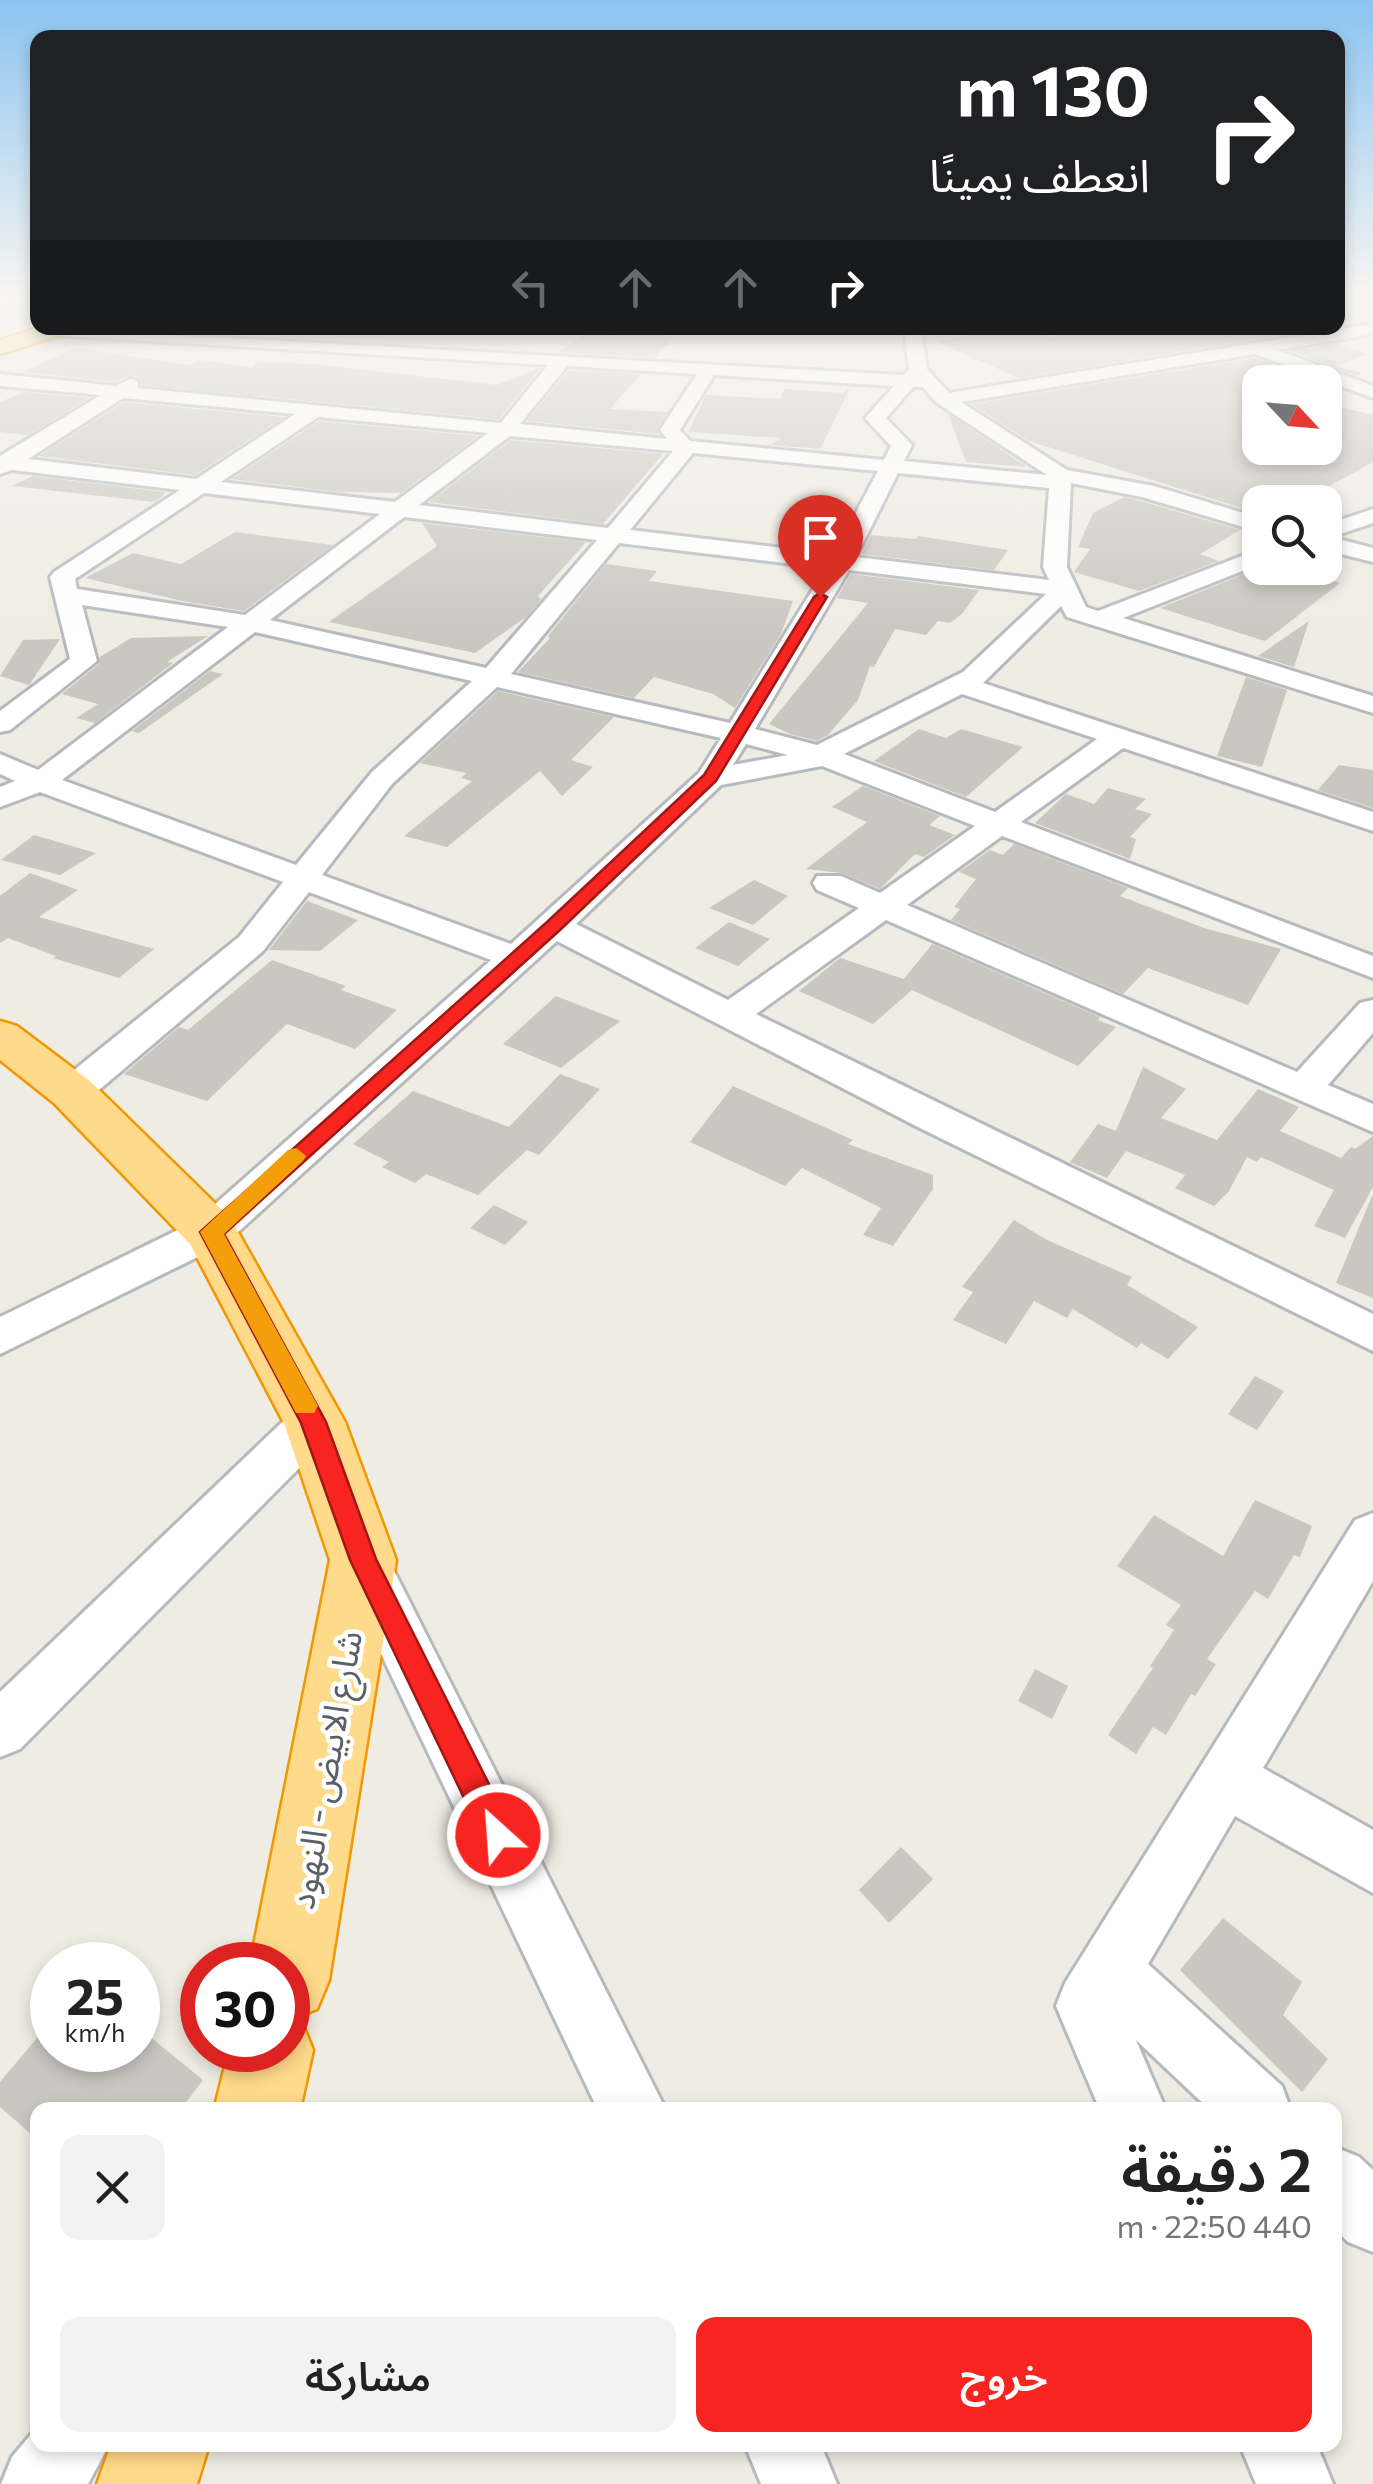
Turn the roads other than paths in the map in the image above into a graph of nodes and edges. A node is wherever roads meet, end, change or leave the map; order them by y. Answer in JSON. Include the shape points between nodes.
{"nodes":[{"id":1,"x":93,"y":409,"type":"edge"},
{"id":2,"x":318,"y":409,"type":"joint"},
{"id":3,"x":522,"y":409,"type":"edge"},
{"id":4,"x":683,"y":409,"type":"edge"},
{"id":5,"x":888,"y":409,"type":"edge"},
{"id":6,"x":962,"y":409,"type":"edge"},
{"id":7,"x":505,"y":430,"type":"junction"},
{"id":8,"x":686,"y":449,"type":"junction"},
{"id":9,"x":3,"y":464,"type":"edge"},
{"id":10,"x":892,"y":470,"type":"junction"},
{"id":11,"x":1061,"y":479,"type":"junction"},
{"id":12,"x":202,"y":485,"type":"junction"},
{"id":13,"x":400,"y":510,"type":"junction"},
{"id":14,"x":1373,"y":516,"type":"edge"},
{"id":15,"x":1242,"y":519,"type":"edge"},
{"id":16,"x":1342,"y":526,"type":"edge"},
{"id":17,"x":615,"y":536,"type":"junction"},
{"id":18,"x":1342,"y":547,"type":"edge"},
{"id":19,"x":1373,"y":555,"type":"edge"},
{"id":20,"x":841,"y":563,"type":"junction"},
{"id":21,"x":1242,"y":563,"type":"edge"},
{"id":22,"x":1066,"y":589,"type":"junction"},
{"id":23,"x":67,"y":595,"type":"junction"},
{"id":24,"x":1099,"y":619,"type":"junction"},
{"id":25,"x":250,"y":623,"type":"junction"},
{"id":26,"x":492,"y":678,"type":"junction"},
{"id":27,"x":960,"y":684,"type":"junction"},
{"id":28,"x":1373,"y":706,"type":"edge"},
{"id":29,"x":0,"y":724,"type":"edge"},
{"id":30,"x":738,"y":733,"type":"junction"},
{"id":31,"x":1118,"y":737,"type":"junction"},
{"id":32,"x":820,"y":756,"type":"junction"},
{"id":33,"x":0,"y":763,"type":"edge"},
{"id":34,"x":710,"y":778,"type":"junction"},
{"id":35,"x":40,"y":782,"type":"junction"},
{"id":36,"x":0,"y":798,"type":"edge"},
{"id":37,"x":1373,"y":822,"type":"edge"},
{"id":38,"x":998,"y":824,"type":"junction"},
{"id":39,"x":302,"y":878,"type":"junction"},
{"id":40,"x":829,"y":883,"type":"dead end"},
{"id":41,"x":882,"y":906,"type":"junction"},
{"id":42,"x":554,"y":926,"type":"junction"},
{"id":43,"x":515,"y":957,"type":"junction"},
{"id":44,"x":1373,"y":968,"type":"edge"},
{"id":45,"x":1373,"y":1011,"type":"edge"},
{"id":46,"x":730,"y":1016,"type":"junction"},
{"id":47,"x":0,"y":1036,"type":"edge"},
{"id":48,"x":1304,"y":1089,"type":"junction"},
{"id":49,"x":72,"y":1092,"type":"junction"},
{"id":50,"x":1373,"y":1119,"type":"edge"},
{"id":51,"x":212,"y":1232,"type":"junction"},
{"id":52,"x":1373,"y":1334,"type":"edge"},
{"id":53,"x":0,"y":1337,"type":"edge"},
{"id":54,"x":314,"y":1422,"type":"junction"},
{"id":55,"x":1373,"y":1534,"type":"edge"},
{"id":56,"x":363,"y":1560,"type":"junction"},
{"id":57,"x":0,"y":1730,"type":"edge"},
{"id":58,"x":1225,"y":1778,"type":"junction"},
{"id":59,"x":1373,"y":1863,"type":"edge"},
{"id":60,"x":295,"y":1942,"type":"edge"},
{"id":61,"x":1109,"y":1971,"type":"junction"},
{"id":62,"x":266,"y":2072,"type":"edge"},
{"id":63,"x":259,"y":2102,"type":"edge"},
{"id":64,"x":629,"y":2102,"type":"edge"},
{"id":65,"x":1130,"y":2102,"type":"edge"},
{"id":66,"x":1249,"y":2102,"type":"edge"},
{"id":67,"x":1342,"y":2188,"type":"edge"},
{"id":68,"x":1373,"y":2217,"type":"edge"},
{"id":69,"x":65,"y":2452,"type":"edge"},
{"id":70,"x":157,"y":2452,"type":"edge"},
{"id":71,"x":786,"y":2452,"type":"edge"},
{"id":72,"x":1281,"y":2452,"type":"edge"},
{"id":73,"x":38,"y":2484,"type":"edge"},
{"id":74,"x":146,"y":2484,"type":"edge"},
{"id":75,"x":799,"y":2484,"type":"edge"},
{"id":76,"x":1294,"y":2484,"type":"edge"}],
"edges":[{"from":1,"to":9,"type":"street"},
{"from":2,"to":7,"type":"street"},
{"from":2,"to":12,"type":"street"},
{"from":3,"to":7,"type":"street"},
{"from":4,"to":8,"type":"street","via":[[670,430]]},
{"from":5,"to":10,"type":"street","via":[[875,418],[902,446]]},
{"from":6,"to":11,"type":"street"},
{"from":7,"to":8,"type":"street"},
{"from":7,"to":13,"type":"street"},
{"from":8,"to":10,"type":"street"},
{"from":8,"to":17,"type":"street"},
{"from":9,"to":12,"type":"street"},
{"from":10,"to":11,"type":"street"},
{"from":10,"to":20,"type":"street"},
{"from":11,"to":15,"type":"street","via":[[1146,491]]},
{"from":11,"to":22,"type":"street","via":[[1055,566]]},
{"from":12,"to":13,"type":"street"},
{"from":12,"to":23,"type":"street","via":[[62,577]]},
{"from":13,"to":17,"type":"street"},
{"from":13,"to":25,"type":"street"},
{"from":14,"to":16,"type":"street"},
{"from":17,"to":20,"type":"street"},
{"from":17,"to":26,"type":"street"},
{"from":18,"to":19,"type":"street"},
{"from":20,"to":22,"type":"street"},
{"from":20,"to":30,"type":"street"},
{"from":21,"to":24,"type":"street"},
{"from":22,"to":24,"type":"street","via":[[1076,612]]},
{"from":22,"to":27,"type":"street"},
{"from":23,"to":25,"type":"street"},
{"from":23,"to":29,"type":"street","via":[[84,661]]},
{"from":24,"to":28,"type":"street"},
{"from":25,"to":26,"type":"street"},
{"from":25,"to":35,"type":"street"},
{"from":26,"to":30,"type":"street"},
{"from":26,"to":39,"type":"street","via":[[382,778]]},
{"from":27,"to":31,"type":"street"},
{"from":27,"to":32,"type":"street"},
{"from":30,"to":32,"type":"street"},
{"from":30,"to":34,"type":"street"},
{"from":31,"to":37,"type":"street"},
{"from":31,"to":38,"type":"street"},
{"from":32,"to":34,"type":"street"},
{"from":32,"to":38,"type":"street"},
{"from":33,"to":35,"type":"street"},
{"from":34,"to":42,"type":"street"},
{"from":35,"to":36,"type":"street"},
{"from":35,"to":39,"type":"street"},
{"from":38,"to":41,"type":"street"},
{"from":38,"to":44,"type":"street"},
{"from":39,"to":43,"type":"street"},
{"from":39,"to":49,"type":"street","via":[[252,944]]},
{"from":40,"to":41,"type":"street"},
{"from":41,"to":46,"type":"street"},
{"from":41,"to":48,"type":"street"},
{"from":42,"to":43,"type":"street"},
{"from":42,"to":46,"type":"street"},
{"from":43,"to":51,"type":"street"},
{"from":45,"to":48,"type":"street"},
{"from":46,"to":52,"type":"street"},
{"from":47,"to":49,"type":"highway"},
{"from":48,"to":50,"type":"street"},
{"from":49,"to":51,"type":"highway"},
{"from":51,"to":53,"type":"street"},
{"from":51,"to":54,"type":"highway"},
{"from":54,"to":56,"type":"highway"},
{"from":54,"to":57,"type":"street"},
{"from":55,"to":58,"type":"street"},
{"from":56,"to":60,"type":"highway","name":"شارع الابيض - النهود"},
{"from":56,"to":64,"type":"street"},
{"from":58,"to":59,"type":"street"},
{"from":58,"to":61,"type":"street"},
{"from":61,"to":65,"type":"street","via":[[1088,2006]]},
{"from":61,"to":66,"type":"street"},
{"from":62,"to":63,"type":"highway"},
{"from":67,"to":68,"type":"street"},
{"from":69,"to":73,"type":"street"},
{"from":70,"to":74,"type":"highway"},
{"from":71,"to":75,"type":"street"},
{"from":72,"to":76,"type":"street"}]}
